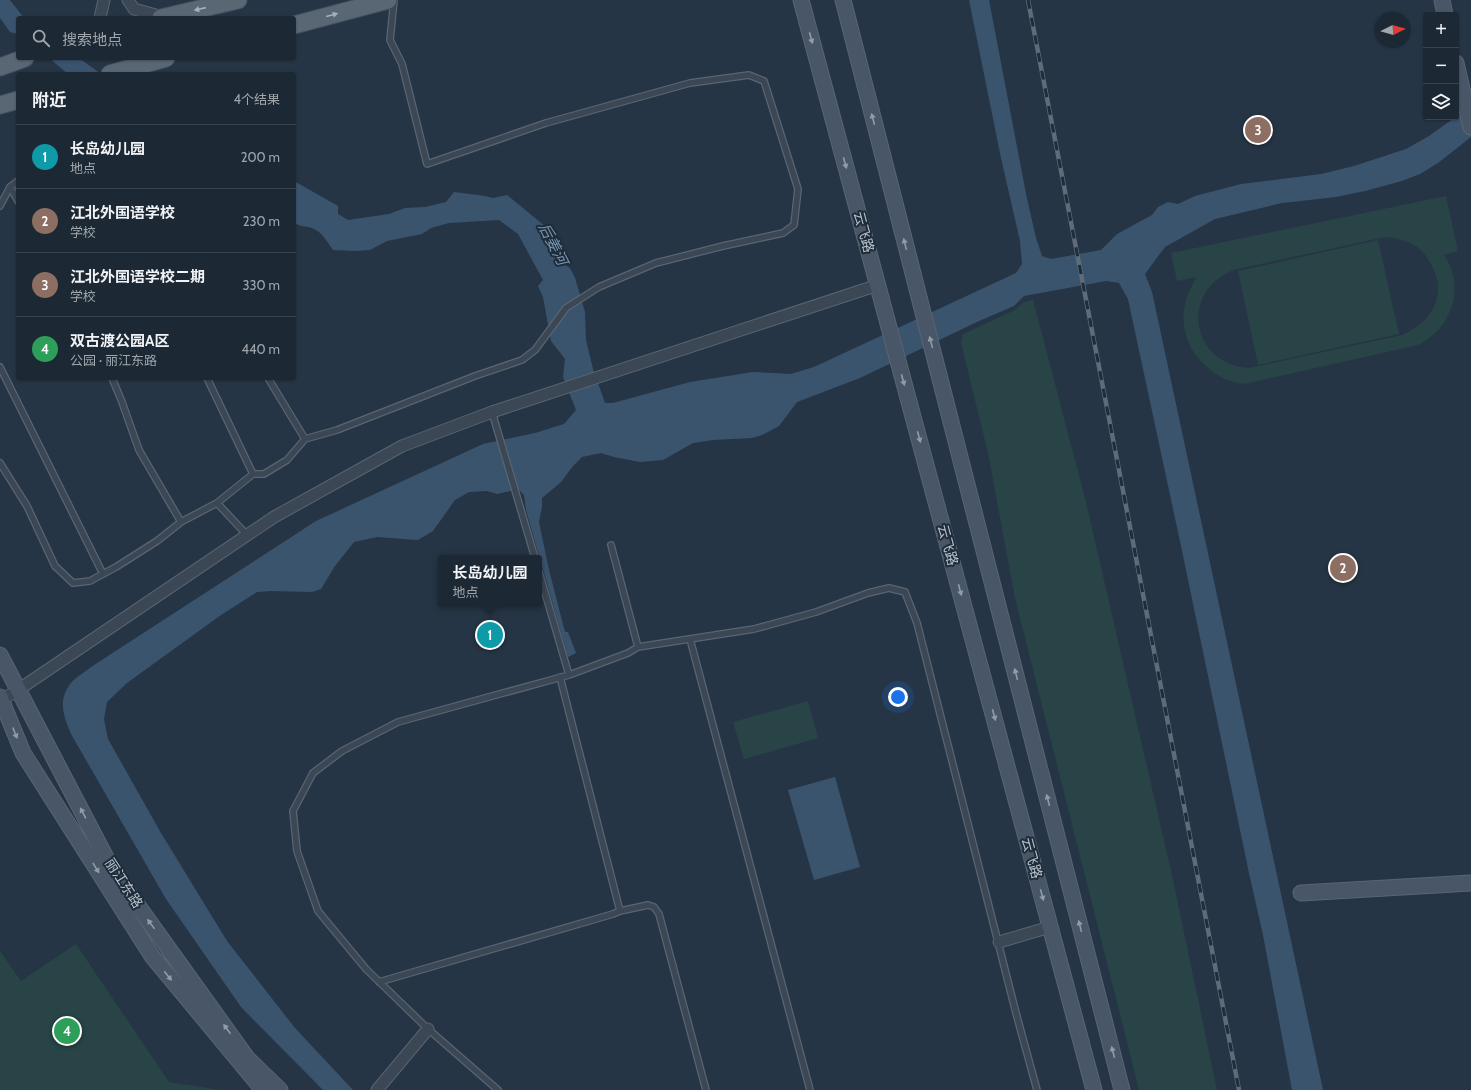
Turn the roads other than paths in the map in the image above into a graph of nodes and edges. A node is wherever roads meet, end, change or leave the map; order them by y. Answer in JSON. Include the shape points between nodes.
{"nodes":[{"id":1,"x":104,"y":0,"type":"edge"},
{"id":2,"x":128,"y":0,"type":"edge"},
{"id":3,"x":238,"y":0,"type":"edge"},
{"id":4,"x":388,"y":0,"type":"edge"},
{"id":5,"x":394,"y":0,"type":"edge"},
{"id":6,"x":801,"y":0,"type":"edge"},
{"id":7,"x":843,"y":0,"type":"edge"},
{"id":8,"x":1442,"y":0,"type":"edge"},
{"id":9,"x":1444,"y":12,"type":"edge"},
{"id":10,"x":100,"y":16,"type":"edge"},
{"id":11,"x":156,"y":16,"type":"edge"},
{"id":12,"x":170,"y":16,"type":"edge"},
{"id":13,"x":296,"y":24,"type":"edge"},
{"id":14,"x":19,"y":60,"type":"edge"},
{"id":15,"x":159,"y":60,"type":"edge"},
{"id":16,"x":2,"y":66,"type":"edge"},
{"id":17,"x":117,"y":72,"type":"edge"},
{"id":18,"x":1459,"y":76,"type":"edge"},
{"id":19,"x":16,"y":101,"type":"edge"},
{"id":20,"x":0,"y":105,"type":"edge"},
{"id":21,"x":1471,"y":127,"type":"edge"},
{"id":22,"x":16,"y":182,"type":"edge"},
{"id":23,"x":10,"y":187,"type":"junction"},
{"id":24,"x":16,"y":198,"type":"edge"},
{"id":25,"x":0,"y":206,"type":"edge"},
{"id":26,"x":878,"y":285,"type":"junction"},
{"id":27,"x":0,"y":367,"type":"edge"},
{"id":28,"x":113,"y":380,"type":"edge"},
{"id":29,"x":208,"y":380,"type":"edge"},
{"id":30,"x":269,"y":380,"type":"edge"},
{"id":31,"x":492,"y":412,"type":"junction"},
{"id":32,"x":305,"y":439,"type":"junction"},
{"id":33,"x":0,"y":463,"type":"edge"},
{"id":34,"x":253,"y":474,"type":"junction"},
{"id":35,"x":217,"y":503,"type":"junction"},
{"id":36,"x":181,"y":522,"type":"junction"},
{"id":37,"x":247,"y":536,"type":"junction"},
{"id":38,"x":611,"y":545,"type":"dead end"},
{"id":39,"x":534,"y":555,"type":"edge"},
{"id":40,"x":103,"y":574,"type":"junction"},
{"id":41,"x":542,"y":582,"type":"edge"},
{"id":42,"x":690,"y":639,"type":"junction"},
{"id":43,"x":638,"y":647,"type":"junction"},
{"id":44,"x":0,"y":655,"type":"edge"},
{"id":45,"x":569,"y":675,"type":"junction"},
{"id":46,"x":560,"y":677,"type":"junction"},
{"id":47,"x":18,"y":690,"type":"junction"},
{"id":48,"x":1,"y":699,"type":"edge"},
{"id":49,"x":1471,"y":883,"type":"edge"},
{"id":50,"x":1301,"y":893,"type":"dead end"},
{"id":51,"x":620,"y":911,"type":"junction"},
{"id":52,"x":1050,"y":927,"type":"junction"},
{"id":53,"x":999,"y":942,"type":"junction"},
{"id":54,"x":379,"y":982,"type":"junction"},
{"id":55,"x":428,"y":1029,"type":"junction"},
{"id":56,"x":263,"y":1090,"type":"edge"},
{"id":57,"x":280,"y":1090,"type":"edge"},
{"id":58,"x":377,"y":1090,"type":"edge"},
{"id":59,"x":498,"y":1090,"type":"edge"},
{"id":60,"x":706,"y":1090,"type":"edge"},
{"id":61,"x":810,"y":1090,"type":"edge"},
{"id":62,"x":1037,"y":1090,"type":"edge"},
{"id":63,"x":1094,"y":1090,"type":"edge"},
{"id":64,"x":1122,"y":1090,"type":"edge"}],
"edges":[{"from":1,"to":10,"type":"street"},
{"from":2,"to":11,"type":"street","via":[[134,9]]},
{"from":3,"to":12,"type":"main road","one_way":true},
{"from":13,"to":4,"type":"main road","one_way":true},
{"from":5,"to":32,"type":"lane","via":[[390,40],[402,64],[427,164],[546,123],[690,83],[749,75],[764,81],[798,189],[794,225],[783,233],[656,262],[599,287],[566,308],[536,350],[522,360],[337,430]]},
{"from":6,"to":26,"type":"main road","name":"云飞路","one_way":true},
{"from":64,"to":7,"type":"main road","one_way":true},
{"from":8,"to":9,"type":"main road"},
{"from":14,"to":16,"type":"main road"},
{"from":15,"to":17,"type":"main road"},
{"from":18,"to":21,"type":"main road"},
{"from":19,"to":20,"type":"main road"},
{"from":22,"to":23,"type":"lane"},
{"from":23,"to":24,"type":"lane"},
{"from":23,"to":25,"type":"lane"},
{"from":26,"to":31,"type":"street"},
{"from":26,"to":52,"type":"main road","name":"云飞路","one_way":true},
{"from":27,"to":40,"type":"lane"},
{"from":28,"to":36,"type":"lane","via":[[139,450]]},
{"from":29,"to":34,"type":"lane"},
{"from":30,"to":32,"type":"lane"},
{"from":31,"to":37,"type":"street","via":[[402,446],[274,518]]},
{"from":31,"to":39,"type":"lane"},
{"from":32,"to":34,"type":"lane","via":[[287,460],[264,474]]},
{"from":33,"to":40,"type":"lane","via":[[27,506],[56,566],[73,583],[90,582]]},
{"from":34,"to":35,"type":"lane"},
{"from":35,"to":36,"type":"lane"},
{"from":35,"to":37,"type":"lane"},
{"from":36,"to":40,"type":"lane"},
{"from":37,"to":47,"type":"street"},
{"from":38,"to":43,"type":"lane"},
{"from":41,"to":45,"type":"lane"},
{"from":42,"to":43,"type":"lane"},
{"from":42,"to":53,"type":"lane","via":[[754,629],[889,588],[905,592],[917,623]]},
{"from":42,"to":61,"type":"lane"},
{"from":43,"to":45,"type":"lane"},
{"from":44,"to":47,"type":"main road","name":"丽江东路"},
{"from":45,"to":46,"type":"lane"},
{"from":46,"to":51,"type":"lane"},
{"from":46,"to":54,"type":"lane","via":[[398,722],[342,751],[313,773],[293,811],[297,851],[318,911]]},
{"from":47,"to":48,"type":"street"},
{"from":57,"to":47,"type":"main road","name":"丽江东路","one_way":true,"via":[[247,1058],[113,871]]},
{"from":48,"to":56,"type":"main road","name":"丽江东路","one_way":true,"via":[[23,752],[152,956]]},
{"from":49,"to":50,"type":"main road"},
{"from":51,"to":54,"type":"lane"},
{"from":51,"to":60,"type":"lane","via":[[648,905],[654,907],[659,914]]},
{"from":52,"to":53,"type":"street"},
{"from":52,"to":63,"type":"main road","name":"云飞路"},
{"from":53,"to":62,"type":"lane"},
{"from":54,"to":55,"type":"lane"},
{"from":55,"to":58,"type":"street"},
{"from":55,"to":59,"type":"lane"}]}
